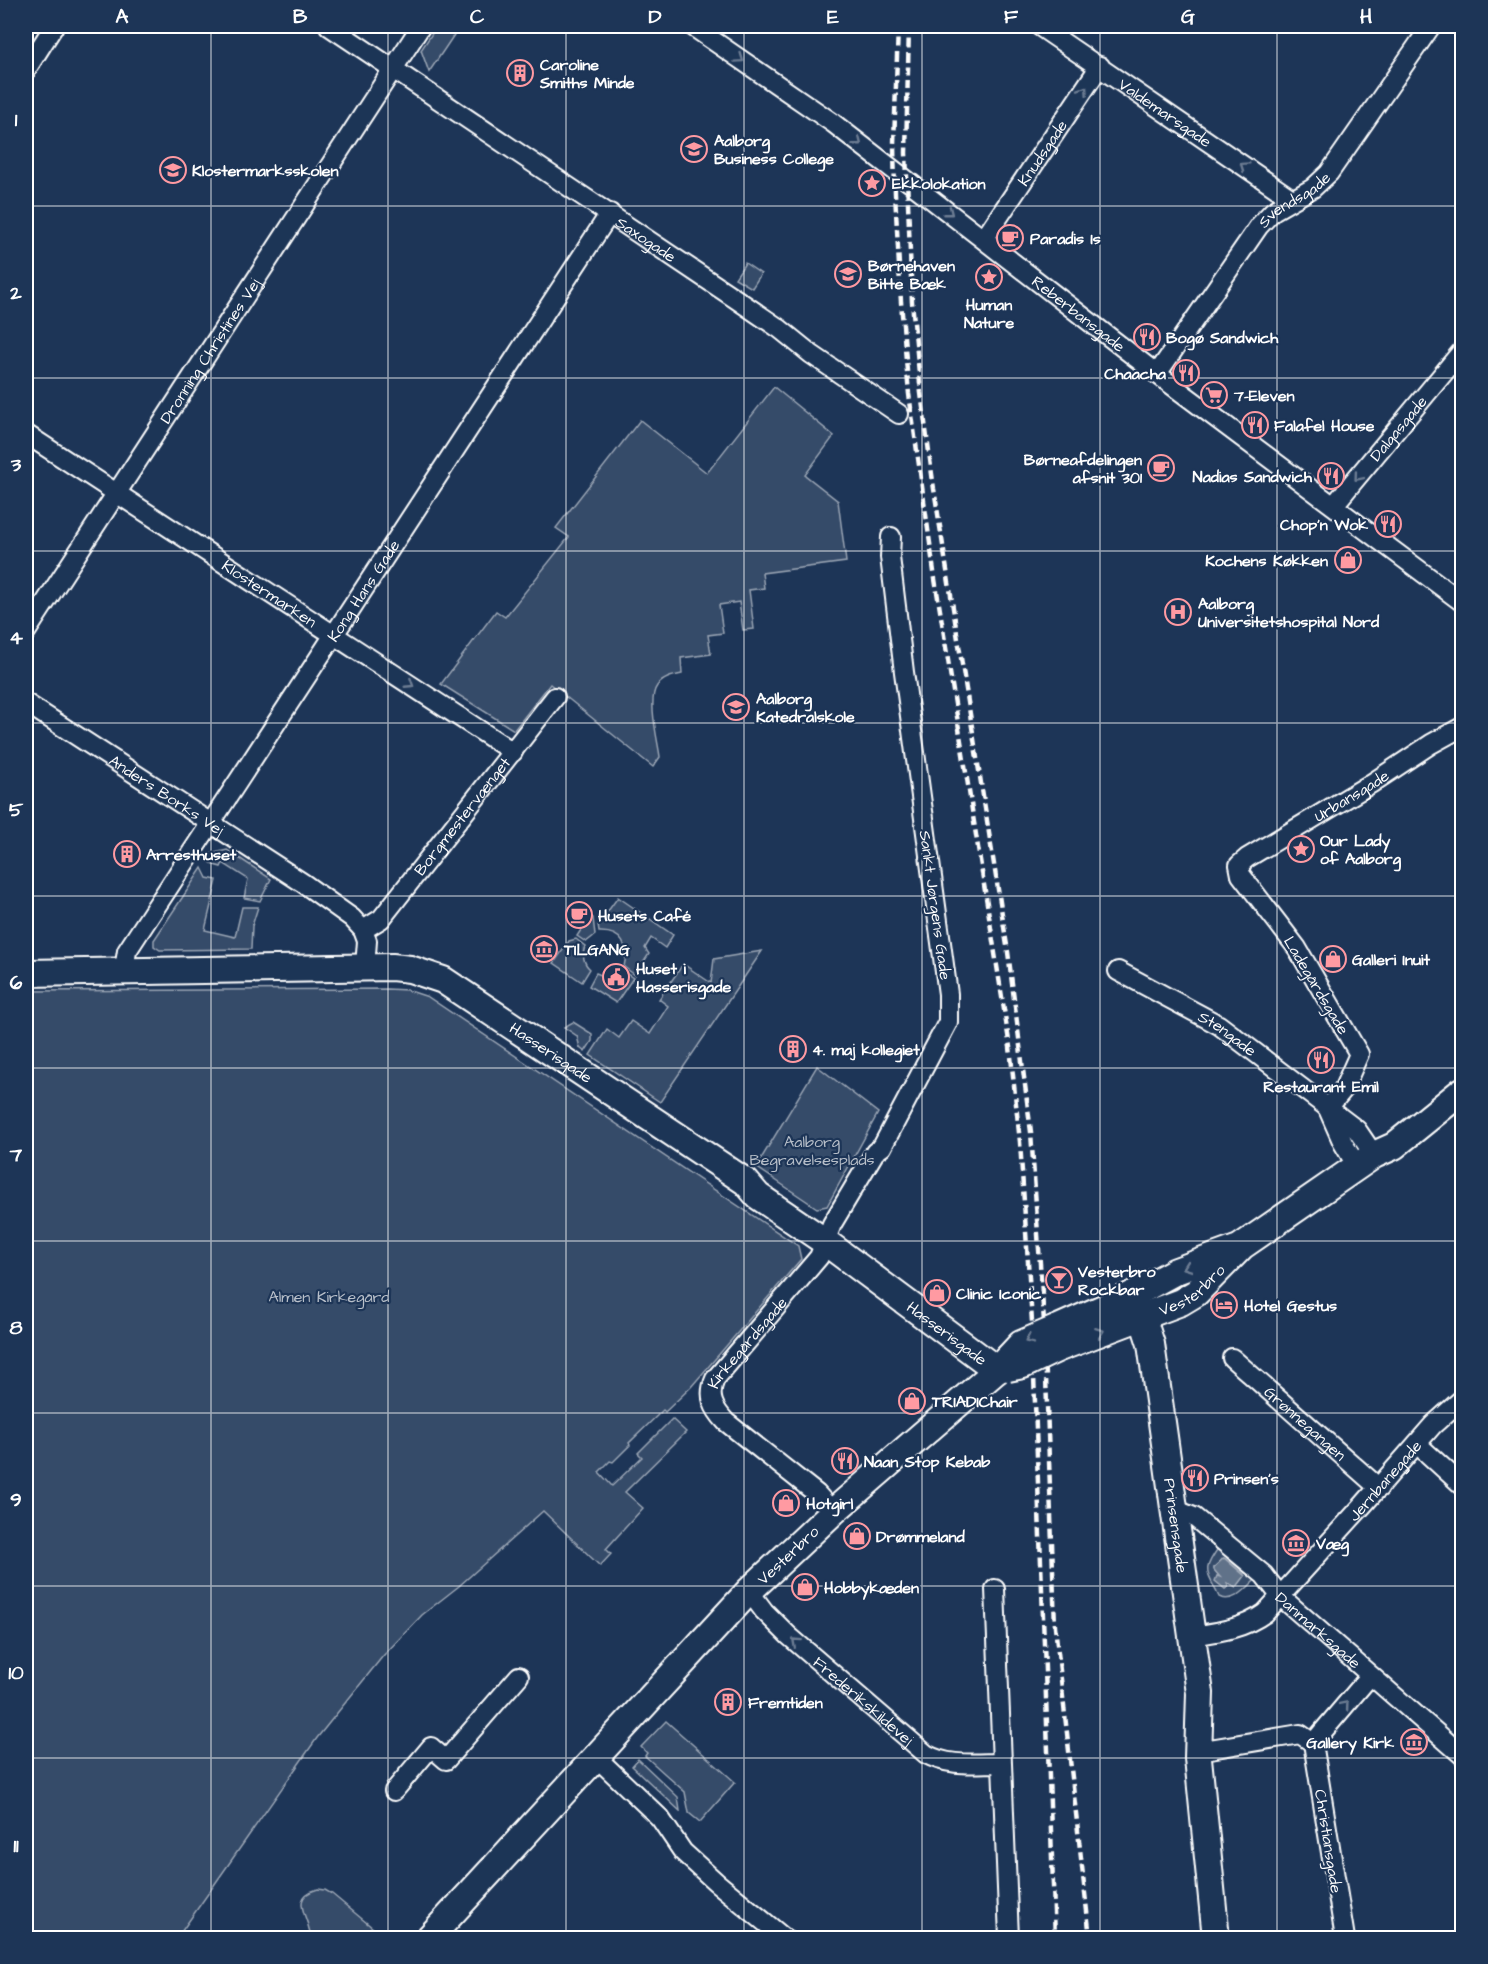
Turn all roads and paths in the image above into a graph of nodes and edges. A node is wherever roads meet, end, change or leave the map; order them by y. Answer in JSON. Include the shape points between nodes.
{"nodes":[{"id":1,"x":54,"y":26,"type":"edge"},
{"id":2,"x":329,"y":26,"type":"edge"},
{"id":3,"x":421,"y":26,"type":"edge"},
{"id":4,"x":692,"y":26,"type":"edge"},
{"id":5,"x":1039,"y":26,"type":"edge"},
{"id":6,"x":1431,"y":26,"type":"edge"},
{"id":7,"x":1100,"y":66,"type":"junction"},
{"id":8,"x":393,"y":68,"type":"junction"},
{"id":9,"x":26,"y":70,"type":"edge"},
{"id":10,"x":1292,"y":200,"type":"junction"},
{"id":11,"x":610,"y":213,"type":"junction"},
{"id":12,"x":984,"y":239,"type":"junction"},
{"id":13,"x":1462,"y":351,"type":"edge"},
{"id":14,"x":1157,"y":375,"type":"junction"},
{"id":15,"x":899,"y":414,"type":"dead end"},
{"id":16,"x":26,"y":434,"type":"edge"},
{"id":17,"x":117,"y":493,"type":"junction"},
{"id":18,"x":1335,"y":505,"type":"junction"},
{"id":19,"x":891,"y":537,"type":"dead end"},
{"id":20,"x":1462,"y":602,"type":"edge"},
{"id":21,"x":26,"y":632,"type":"edge"},
{"id":22,"x":334,"y":634,"type":"junction"},
{"id":23,"x":555,"y":697,"type":"dead end"},
{"id":24,"x":26,"y":703,"type":"edge"},
{"id":25,"x":1462,"y":727,"type":"edge"},
{"id":26,"x":513,"y":752,"type":"junction"},
{"id":27,"x":210,"y":822,"type":"junction"},
{"id":28,"x":1239,"y":865,"type":"joint"},
{"id":29,"x":363,"y":930,"type":"junction"},
{"id":30,"x":365,"y":967,"type":"junction"},
{"id":31,"x":124,"y":970,"type":"junction"},
{"id":32,"x":1119,"y":971,"type":"dead end"},
{"id":33,"x":26,"y":973,"type":"edge"},
{"id":34,"x":1462,"y":1079,"type":"edge"},
{"id":35,"x":1462,"y":1091,"type":"edge"},
{"id":36,"x":1328,"y":1108,"type":"junction"},
{"id":37,"x":1366,"y":1162,"type":"junction"},
{"id":38,"x":824,"y":1241,"type":"junction"},
{"id":39,"x":1136,"y":1306,"type":"junction"},
{"id":40,"x":1232,"y":1358,"type":"dead end"},
{"id":41,"x":1004,"y":1365,"type":"junction"},
{"id":42,"x":1462,"y":1399,"type":"edge"},
{"id":43,"x":1417,"y":1444,"type":"junction"},
{"id":44,"x":1462,"y":1485,"type":"edge"},
{"id":45,"x":1379,"y":1488,"type":"junction"},
{"id":46,"x":1174,"y":1509,"type":"junction"},
{"id":47,"x":833,"y":1512,"type":"junction"},
{"id":48,"x":995,"y":1589,"type":"dead end"},
{"id":49,"x":749,"y":1591,"type":"junction"},
{"id":50,"x":1281,"y":1597,"type":"junction"},
{"id":51,"x":1192,"y":1636,"type":"junction"},
{"id":52,"x":519,"y":1676,"type":"dead end"},
{"id":53,"x":1370,"y":1676,"type":"junction"},
{"id":54,"x":1313,"y":1743,"type":"junction"},
{"id":55,"x":1198,"y":1754,"type":"junction"},
{"id":56,"x":1462,"y":1755,"type":"edge"},
{"id":57,"x":596,"y":1757,"type":"junction"},
{"id":58,"x":1001,"y":1763,"type":"junction"},
{"id":59,"x":394,"y":1791,"type":"dead end"},
{"id":60,"x":429,"y":1938,"type":"edge"},
{"id":61,"x":784,"y":1938,"type":"edge"},
{"id":62,"x":1009,"y":1938,"type":"edge"},
{"id":63,"x":1201,"y":1938,"type":"edge"},
{"id":64,"x":1216,"y":1938,"type":"edge"},
{"id":65,"x":1345,"y":1938,"type":"edge"}],
"edges":[{"from":1,"to":9,"type":"street"},
{"from":2,"to":8,"type":"street","name":"Saxogade"},
{"from":3,"to":8,"type":"street","name":"Dronning Christines Vej"},
{"from":4,"to":12,"type":"street","name":"Reberbansgade","one_way":true,"via":[[833,123]]},
{"from":5,"to":7,"type":"street","name":"Valdemarsgade"},
{"from":6,"to":10,"type":"street","name":"Svendsgade","via":[[1329,173]]},
{"from":10,"to":7,"type":"street","name":"Valdemarsgade","one_way":true},
{"from":12,"to":7,"type":"street","name":"Knudsgade","one_way":true},
{"from":8,"to":11,"type":"street","name":"Saxogade"},
{"from":8,"to":17,"type":"street","name":"Dronning Christines Vej"},
{"from":10,"to":14,"type":"street","name":"Svendsgade","via":[[1258,226]]},
{"from":11,"to":15,"type":"street","name":"Saxogade"},
{"from":11,"to":22,"type":"street","name":"Kong Hans Gade"},
{"from":12,"to":14,"type":"street","name":"Reberbansgade"},
{"from":13,"to":18,"type":"street","name":"Dalgasgade","one_way":true},
{"from":14,"to":18,"type":"street","name":"Reberbansgade"},
{"from":16,"to":17,"type":"street","name":"Klostermarken"},
{"from":17,"to":21,"type":"street","name":"Dronning Christines Vej"},
{"from":17,"to":22,"type":"street","name":"Klostermarken"},
{"from":18,"to":20,"type":"street","name":"Reberbansgade"},
{"from":19,"to":38,"type":"street","name":"Sankt Jørgens Gade","via":[[890,557],[948,994],[948,1022],[882,1147],[875,1152]]},
{"from":22,"to":26,"type":"street","name":"Klostermarken","one_way":true},
{"from":22,"to":27,"type":"street","name":"Kong Hans Gade"},
{"from":23,"to":26,"type":"street","name":"Borgmestervænget"},
{"from":24,"to":27,"type":"street","name":"Anders Borks Vej"},
{"from":25,"to":28,"type":"street","name":"Urbansgade"},
{"from":26,"to":29,"type":"street","name":"Borgmestervænget","via":[[381,919]]},
{"from":27,"to":29,"type":"street","name":"Anders Borks Vej","via":[[344,912]]},
{"from":27,"to":31,"type":"street","name":"Kong Hans Gade","via":[[127,951]]},
{"from":28,"to":36,"type":"street","name":"Ladegårdsgade","via":[[1241,875],[1298,948],[1359,1054],[1343,1090]]},
{"from":29,"to":30,"type":"street","via":[[367,941]]},
{"from":30,"to":31,"type":"main road","name":"Hasserisgade"},
{"from":30,"to":38,"type":"main road","name":"Hasserisgade","via":[[410,969],[443,980],[746,1182],[758,1196]]},
{"from":31,"to":33,"type":"main road","name":"Hasserisgade"},
{"from":32,"to":36,"type":"street","name":"Stengade","via":[[1219,1024]]},
{"from":34,"to":37,"type":"main road","name":"Vesterbro","via":[[1388,1138]]},
{"from":35,"to":37,"type":"main road","name":"Vesterbro","via":[[1394,1146]]},
{"from":36,"to":37,"type":"street","name":"Stengade","via":[[1357,1130]]},
{"from":37,"to":39,"type":"main road","name":"Vesterbro","via":[[1242,1246],[1197,1293],[1181,1302]]},
{"from":38,"to":41,"type":"main road","name":"Hasserisgade"},
{"from":38,"to":47,"type":"street","name":"Kirkegårdsgade","via":[[819,1257],[715,1379],[711,1398],[716,1412],[726,1422],[817,1494]]},
{"from":39,"to":41,"type":"main road","name":"Vesterbro","bridge":true,"via":[[1058,1339],[1021,1344]]},
{"from":39,"to":46,"type":"main road","name":"Prinsensgade","via":[[1151,1344]]},
{"from":40,"to":45,"type":"street","name":"Grønnegangen"},
{"from":41,"to":47,"type":"main road","name":"Vesterbro"},
{"from":42,"to":43,"type":"street","name":"Jernbanegade"},
{"from":43,"to":44,"type":"street"},
{"from":43,"to":45,"type":"street","name":"Jernbanegade"},
{"from":45,"to":50,"type":"street","name":"Jernbanegade"},
{"from":46,"to":50,"type":"street","name":"Danmarksgade","via":[[1194,1517],[1264,1575]]},
{"from":46,"to":51,"type":"main road","name":"Prinsensgade"},
{"from":47,"to":49,"type":"main road","name":"Vesterbro"},
{"from":48,"to":58,"type":"street"},
{"from":49,"to":57,"type":"main road","name":"Vesterbro"},
{"from":58,"to":49,"type":"street","name":"Frederikskildevej","one_way":true,"via":[[949,1763],[926,1754],[765,1613]]},
{"from":50,"to":51,"type":"street","name":"Jernbanegade","via":[[1263,1615],[1245,1625]]},
{"from":50,"to":53,"type":"street","name":"Danmarksgade"},
{"from":51,"to":55,"type":"main road","name":"Prinsensgade","via":[[1200,1693]]},
{"from":52,"to":59,"type":"street","via":[[447,1760],[431,1746]]},
{"from":54,"to":53,"type":"street","one_way":true},
{"from":53,"to":56,"type":"street","name":"Danmarksgade"},
{"from":54,"to":55,"type":"street","via":[[1300,1734]]},
{"from":54,"to":65,"type":"street","name":"Christiansgade"},
{"from":55,"to":63,"type":"main road","name":"Prinsensgade","via":[[1188,1806]]},
{"from":55,"to":64,"type":"main road","name":"Prinsensgade"},
{"from":57,"to":60,"type":"main road","name":"Vesterbro"},
{"from":57,"to":61,"type":"street","via":[[660,1818],[683,1852]]},
{"from":58,"to":62,"type":"street"}]}
